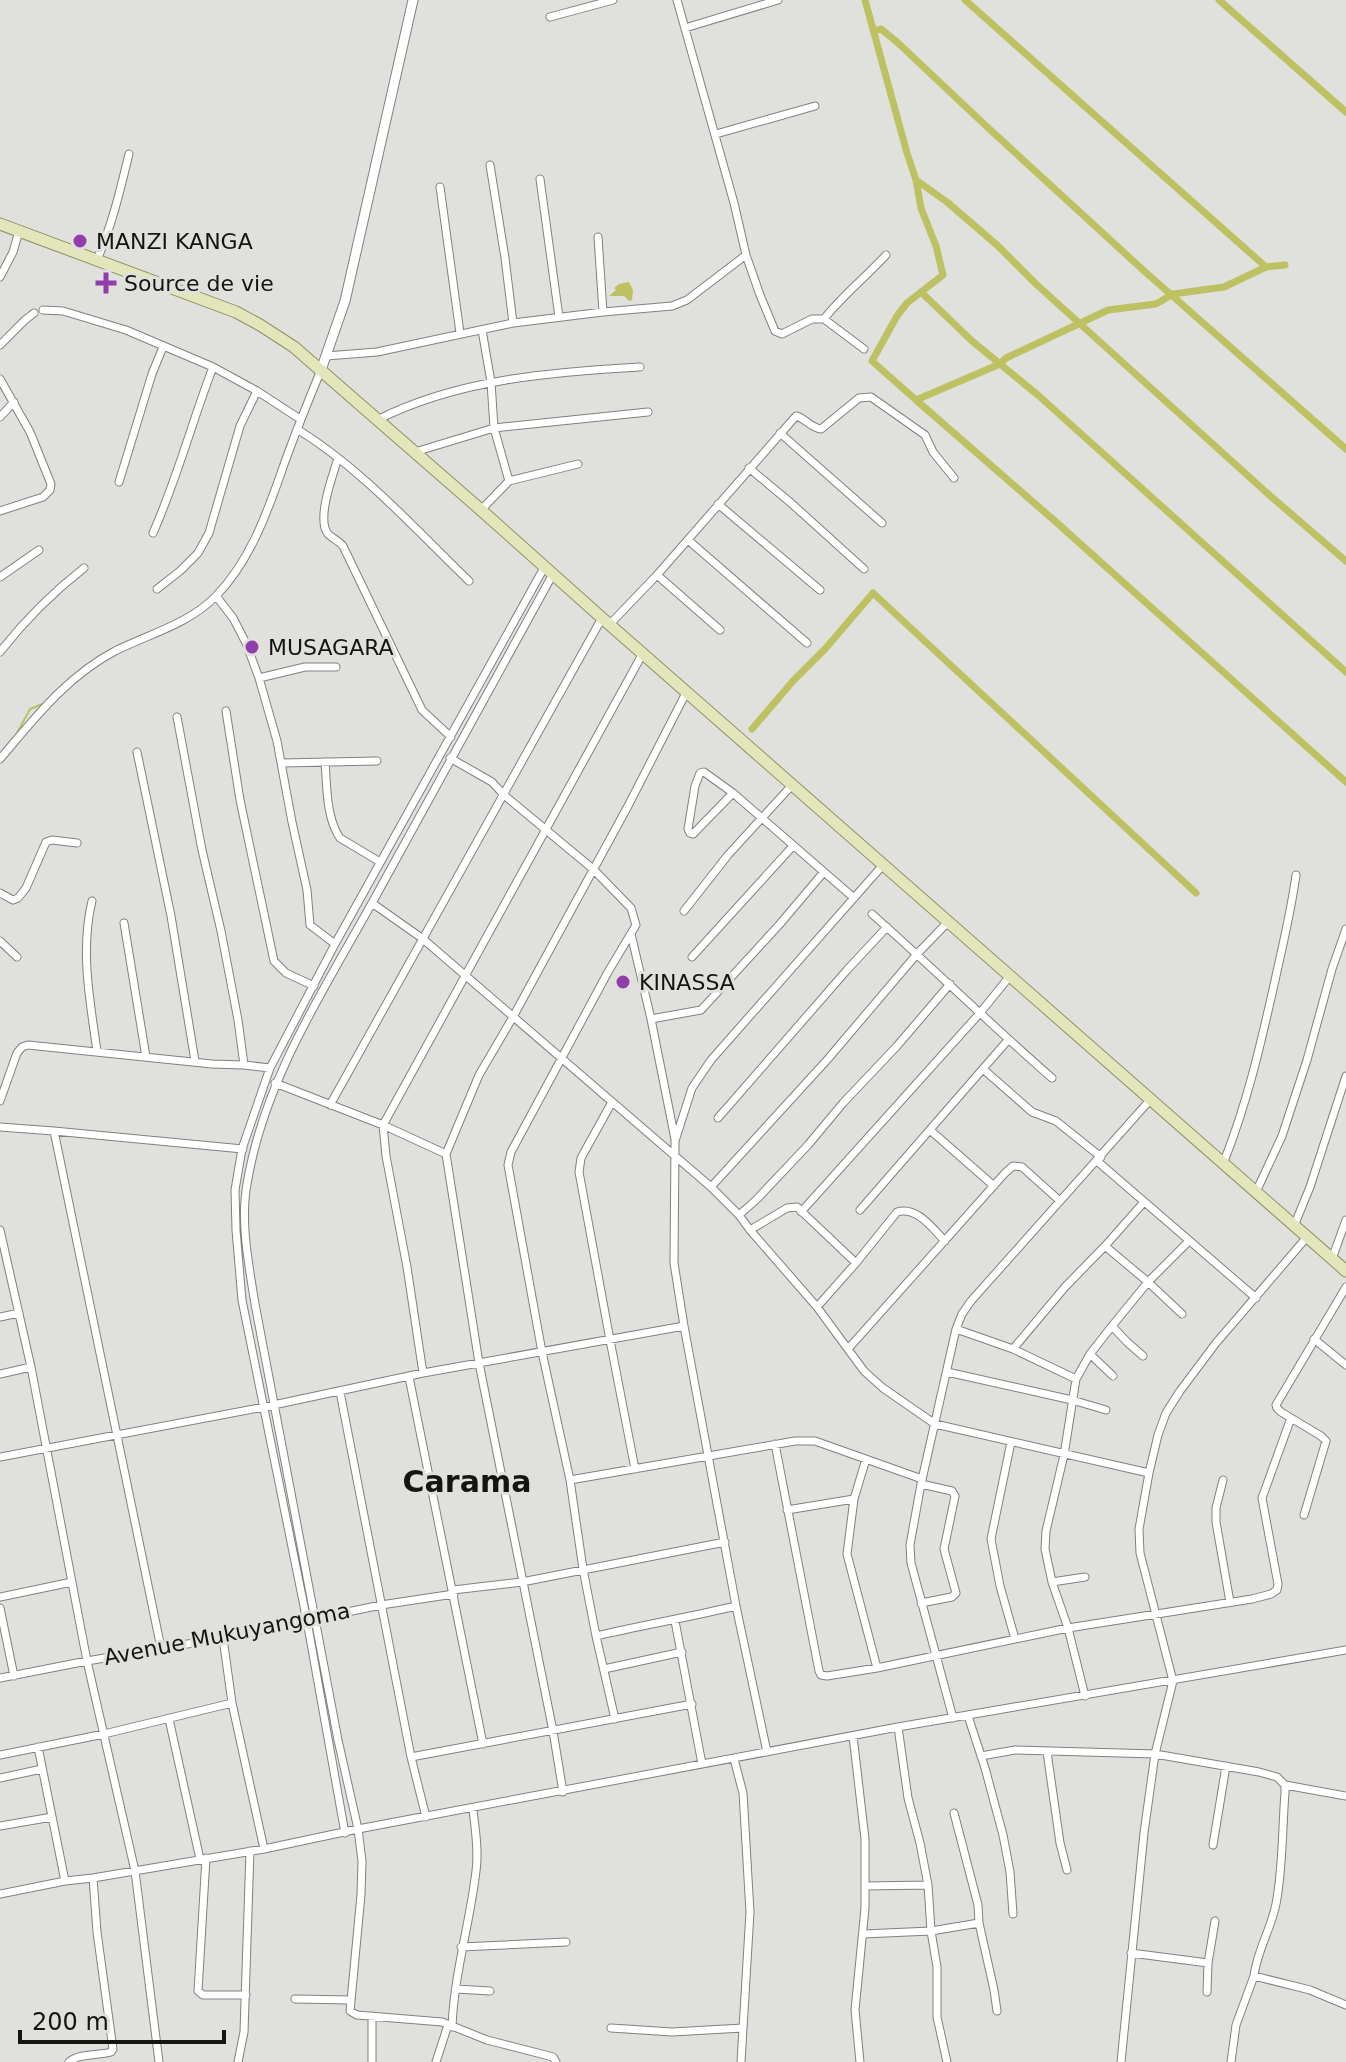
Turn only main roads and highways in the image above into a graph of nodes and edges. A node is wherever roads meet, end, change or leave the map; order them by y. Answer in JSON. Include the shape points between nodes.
{"nodes":[{"id":1,"x":0,"y":224,"type":"edge"},
{"id":2,"x":1346,"y":1271,"type":"edge"}],
"edges":[{"from":1,"to":2,"type":"main road","via":[[236,312],[284,340]]}]}
